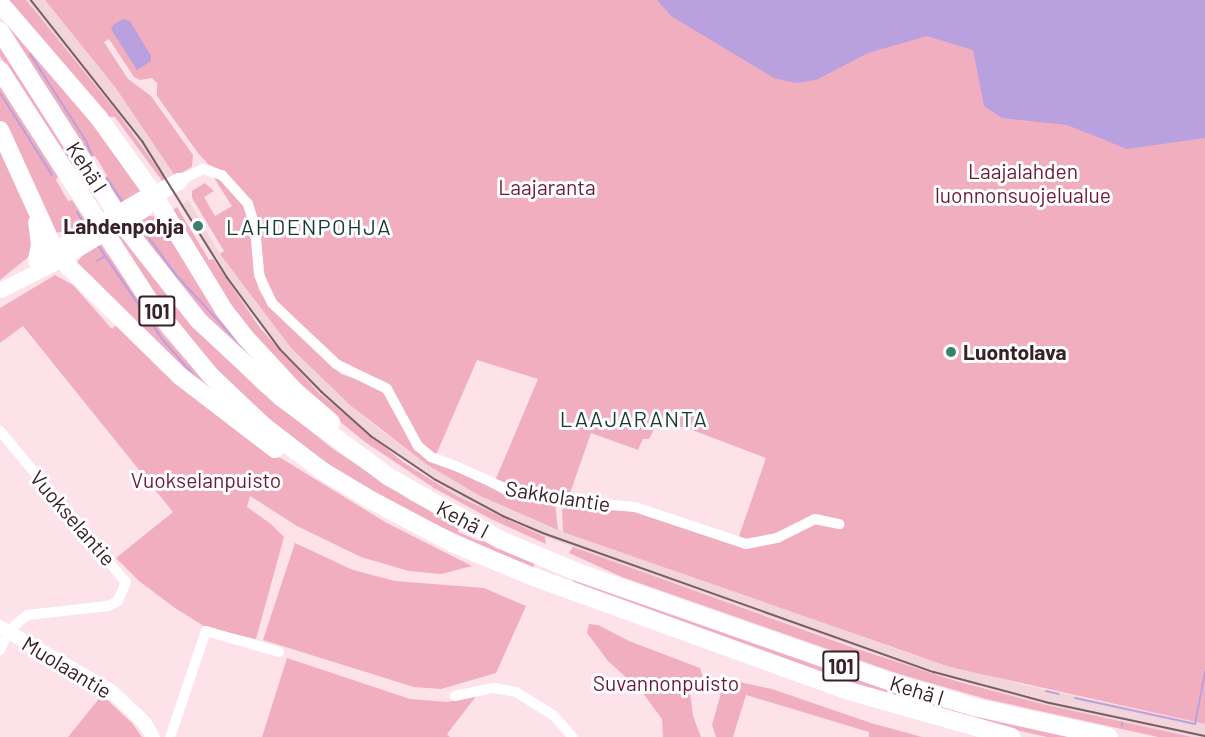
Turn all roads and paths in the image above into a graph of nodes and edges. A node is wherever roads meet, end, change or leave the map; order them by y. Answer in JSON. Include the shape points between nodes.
{"nodes":[{"id":1,"x":0,"y":3,"type":"edge"},
{"id":2,"x":0,"y":31,"type":"edge"},
{"id":3,"x":0,"y":70,"type":"edge"},
{"id":4,"x":0,"y":130,"type":"edge"},
{"id":5,"x":154,"y":195,"type":"junction"},
{"id":6,"x":34,"y":206,"type":"junction"},
{"id":7,"x":59,"y":253,"type":"junction"},
{"id":8,"x":37,"y":260,"type":"junction"},
{"id":9,"x":0,"y":289,"type":"edge"},
{"id":10,"x":0,"y":431,"type":"edge"},
{"id":11,"x":389,"y":477,"type":"junction"},
{"id":12,"x":371,"y":500,"type":"junction"},
{"id":13,"x":839,"y":524,"type":"dead end"},
{"id":14,"x":4,"y":629,"type":"edge"},
{"id":15,"x":0,"y":650,"type":"edge"},
{"id":16,"x":279,"y":652,"type":"dead end"},
{"id":17,"x":455,"y":696,"type":"dead end"},
{"id":18,"x":153,"y":737,"type":"edge"},
{"id":19,"x":170,"y":737,"type":"edge"},
{"id":20,"x":573,"y":737,"type":"edge"},
{"id":21,"x":1012,"y":737,"type":"edge"},
{"id":22,"x":1109,"y":737,"type":"edge"}],
"edges":[{"from":1,"to":5,"type":"highway","via":[[99,118]]},
{"from":2,"to":11,"type":"highway","name":"Kehä I","number":"101","via":[[128,231],[198,320],[282,398]]},
{"from":3,"to":12,"type":"highway","name":"Kehä I","number":"101","via":[[150,303],[211,376],[265,427],[321,470]]},
{"from":4,"to":6,"type":"highway"},
{"from":5,"to":7,"type":"main road"},
{"from":5,"to":11,"type":"highway","via":[[224,310],[245,337],[295,391]]},
{"from":5,"to":13,"type":"street","name":"Sakkolantie","via":[[203,170],[222,176],[243,197],[255,227],[260,275],[272,303],[336,364],[387,389],[421,451],[430,457],[511,491],[635,507],[746,544],[777,538],[814,519]]},
{"from":6,"to":7,"type":"highway"},
{"from":6,"to":8,"type":"highway","via":[[40,245]]},
{"from":7,"to":8,"type":"main road"},
{"from":7,"to":9,"type":"main road","via":[[22,281]]},
{"from":7,"to":12,"type":"highway","via":[[140,339],[218,408],[317,477]]},
{"from":8,"to":9,"type":"main road"},
{"from":10,"to":14,"type":"street","name":"Vuokselantie","via":[[126,582],[118,601],[108,606],[28,615]]},
{"from":11,"to":22,"type":"highway","name":"Kehä I","number":"101","via":[[467,523],[562,566],[899,685],[974,707]]},
{"from":12,"to":21,"type":"highway","name":"Kehä I","number":"101","via":[[454,543],[555,585],[902,707]]},
{"from":14,"to":15,"type":"street"},
{"from":14,"to":18,"type":"street","name":"Muolaantie","via":[[111,691],[144,722]]},
{"from":16,"to":19,"type":"street","via":[[206,631]]},
{"from":17,"to":20,"type":"street","via":[[494,688],[516,692],[553,715]]}]}
